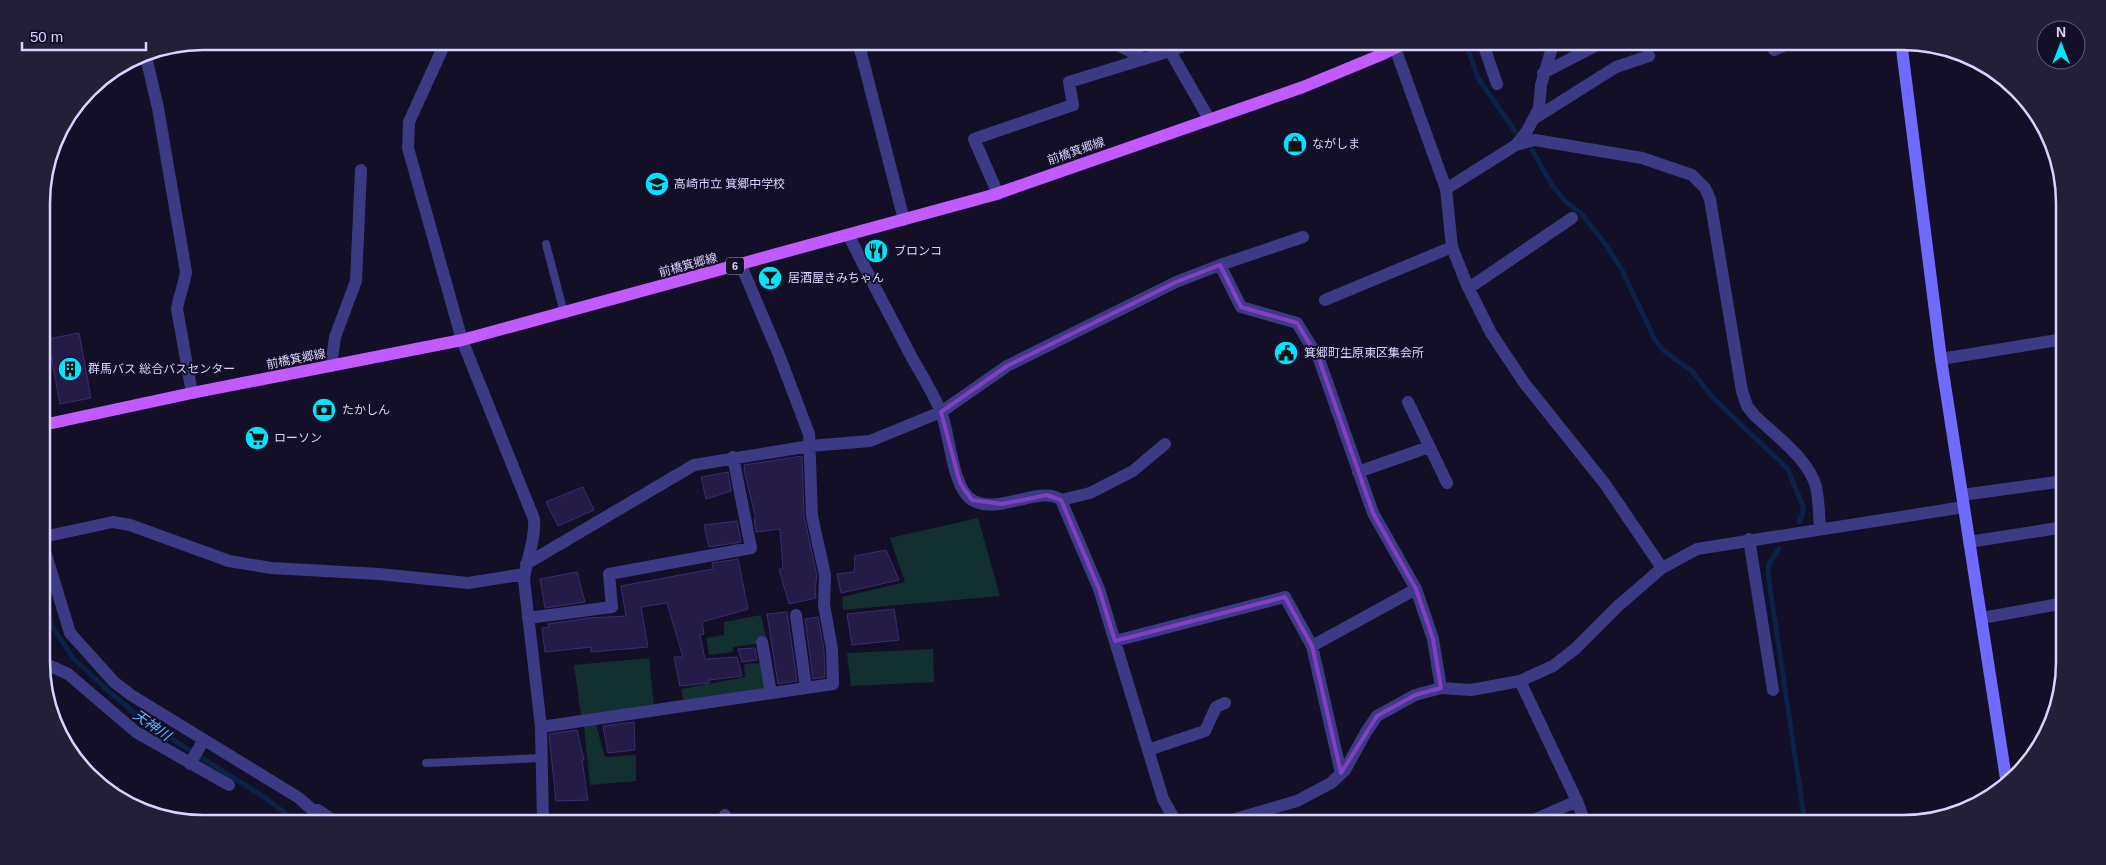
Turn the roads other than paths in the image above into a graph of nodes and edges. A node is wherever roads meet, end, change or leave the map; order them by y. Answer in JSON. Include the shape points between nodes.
{"nodes":[{"id":1,"x":442,"y":50,"type":"edge"},
{"id":2,"x":860,"y":50,"type":"edge"},
{"id":3,"x":1128,"y":50,"type":"edge"},
{"id":4,"x":1161,"y":50,"type":"edge"},
{"id":5,"x":1170,"y":50,"type":"edge"},
{"id":6,"x":1485,"y":50,"type":"edge"},
{"id":7,"x":1551,"y":50,"type":"edge"},
{"id":8,"x":1588,"y":50,"type":"edge"},
{"id":9,"x":1902,"y":50,"type":"edge"},
{"id":10,"x":1389,"y":51,"type":"joint"},
{"id":11,"x":1649,"y":56,"type":"dead end"},
{"id":12,"x":1144,"y":59,"type":"junction"},
{"id":13,"x":147,"y":61,"type":"edge"},
{"id":14,"x":1543,"y":73,"type":"junction"},
{"id":15,"x":1497,"y":84,"type":"dead end"},
{"id":16,"x":1209,"y":119,"type":"junction"},
{"id":17,"x":1533,"y":119,"type":"junction"},
{"id":18,"x":1516,"y":145,"type":"junction"},
{"id":19,"x":361,"y":170,"type":"dead end"},
{"id":20,"x":1446,"y":189,"type":"junction"},
{"id":21,"x":998,"y":194,"type":"junction"},
{"id":22,"x":1572,"y":218,"type":"dead end"},
{"id":23,"x":904,"y":220,"type":"junction"},
{"id":24,"x":849,"y":236,"type":"junction"},
{"id":25,"x":1303,"y":237,"type":"dead end"},
{"id":26,"x":546,"y":244,"type":"dead end"},
{"id":27,"x":1452,"y":247,"type":"junction"},
{"id":28,"x":741,"y":265,"type":"junction"},
{"id":29,"x":1220,"y":265,"type":"junction"},
{"id":30,"x":1469,"y":288,"type":"junction"},
{"id":31,"x":1325,"y":300,"type":"dead end"},
{"id":32,"x":564,"y":313,"type":"junction"},
{"id":33,"x":462,"y":340,"type":"junction"},
{"id":34,"x":2056,"y":340,"type":"edge"},
{"id":35,"x":1941,"y":359,"type":"junction"},
{"id":36,"x":331,"y":366,"type":"junction"},
{"id":37,"x":192,"y":393,"type":"junction"},
{"id":38,"x":1408,"y":402,"type":"dead end"},
{"id":39,"x":941,"y":412,"type":"junction"},
{"id":40,"x":50,"y":423,"type":"edge"},
{"id":41,"x":1165,"y":444,"type":"dead end"},
{"id":42,"x":810,"y":446,"type":"junction"},
{"id":43,"x":1429,"y":447,"type":"junction"},
{"id":44,"x":733,"y":457,"type":"junction"},
{"id":45,"x":1358,"y":472,"type":"junction"},
{"id":46,"x":1447,"y":483,"type":"dead end"},
{"id":47,"x":2056,"y":483,"type":"edge"},
{"id":48,"x":1061,"y":500,"type":"junction"},
{"id":49,"x":1963,"y":501,"type":"junction"},
{"id":50,"x":2056,"y":528,"type":"edge"},
{"id":51,"x":1820,"y":529,"type":"junction"},
{"id":52,"x":50,"y":536,"type":"edge"},
{"id":53,"x":1749,"y":539,"type":"junction"},
{"id":54,"x":1969,"y":542,"type":"junction"},
{"id":55,"x":50,"y":568,"type":"edge"},
{"id":56,"x":1662,"y":568,"type":"junction"},
{"id":57,"x":525,"y":569,"type":"junction"},
{"id":58,"x":1416,"y":589,"type":"junction"},
{"id":59,"x":2056,"y":604,"type":"edge"},
{"id":60,"x":796,"y":615,"type":"dead end"},
{"id":61,"x":528,"y":618,"type":"junction"},
{"id":62,"x":1982,"y":618,"type":"junction"},
{"id":63,"x":1115,"y":641,"type":"junction"},
{"id":64,"x":762,"y":642,"type":"dead end"},
{"id":65,"x":1312,"y":646,"type":"junction"},
{"id":66,"x":50,"y":666,"type":"edge"},
{"id":67,"x":1520,"y":682,"type":"junction"},
{"id":68,"x":806,"y":688,"type":"junction"},
{"id":69,"x":1441,"y":688,"type":"junction"},
{"id":70,"x":1773,"y":690,"type":"dead end"},
{"id":71,"x":771,"y":694,"type":"junction"},
{"id":72,"x":1225,"y":703,"type":"dead end"},
{"id":73,"x":541,"y":727,"type":"junction"},
{"id":74,"x":202,"y":743,"type":"junction"},
{"id":75,"x":1148,"y":750,"type":"junction"},
{"id":76,"x":542,"y":758,"type":"junction"},
{"id":77,"x":191,"y":762,"type":"junction"},
{"id":78,"x":426,"y":763,"type":"dead end"},
{"id":79,"x":1341,"y":773,"type":"junction"},
{"id":80,"x":2005,"y":775,"type":"edge"},
{"id":81,"x":229,"y":785,"type":"dead end"},
{"id":82,"x":299,"y":798,"type":"junction"},
{"id":83,"x":1578,"y":801,"type":"junction"},
{"id":84,"x":318,"y":815,"type":"edge"},
{"id":85,"x":324,"y":815,"type":"edge"},
{"id":86,"x":543,"y":815,"type":"edge"},
{"id":87,"x":1172,"y":815,"type":"edge"},
{"id":88,"x":1249,"y":815,"type":"edge"},
{"id":89,"x":1547,"y":815,"type":"edge"},
{"id":90,"x":1582,"y":815,"type":"edge"}],
"edges":[{"from":1,"to":33,"type":"street","via":[[409,122],[408,148]]},
{"from":2,"to":23,"type":"street"},
{"from":3,"to":12,"type":"street"},
{"from":4,"to":12,"type":"street"},
{"from":5,"to":16,"type":"street"},
{"from":6,"to":15,"type":"street"},
{"from":7,"to":14,"type":"street"},
{"from":8,"to":14,"type":"street"},
{"from":9,"to":35,"type":"street"},
{"from":10,"to":16,"type":"main road","name":"前橋箕郷線","number":"6","via":[[1303,87]]},
{"from":10,"to":20,"type":"street"},
{"from":11,"to":17,"type":"street","via":[[1616,67]]},
{"from":12,"to":21,"type":"street","via":[[1070,82],[1073,105],[974,139]]},
{"from":13,"to":37,"type":"street","via":[[186,272],[177,309]]},
{"from":14,"to":17,"type":"street","via":[[1539,108]]},
{"from":16,"to":21,"type":"main road","name":"前橋箕郷線","number":"6"},
{"from":17,"to":18,"type":"street"},
{"from":18,"to":20,"type":"street"},
{"from":18,"to":51,"type":"street","via":[[1534,140],[1642,158],[1692,175],[1705,188],[1710,199],[1747,406],[1802,461],[1812,476]]},
{"from":19,"to":36,"type":"street","via":[[356,281],[334,337]]},
{"from":20,"to":27,"type":"street"},
{"from":21,"to":23,"type":"main road","name":"前橋箕郷線","number":"6"},
{"from":22,"to":30,"type":"street"},
{"from":23,"to":24,"type":"main road","name":"前橋箕郷線","number":"6"},
{"from":24,"to":28,"type":"main road","name":"前橋箕郷線","number":"6"},
{"from":24,"to":39,"type":"street"},
{"from":25,"to":29,"type":"street"},
{"from":26,"to":32,"type":"lane"},
{"from":27,"to":30,"type":"street"},
{"from":27,"to":31,"type":"street"},
{"from":28,"to":32,"type":"main road","name":"前橋箕郷線","number":"6"},
{"from":28,"to":42,"type":"street","via":[[798,402]]},
{"from":29,"to":39,"type":"street","via":[[1176,282],[1007,366]]},
{"from":29,"to":45,"type":"street","via":[[1241,306],[1297,323],[1319,359]]},
{"from":30,"to":56,"type":"street","via":[[1491,333],[1525,384],[1605,484]]},
{"from":32,"to":33,"type":"main road","name":"前橋箕郷線","number":"6"},
{"from":33,"to":36,"type":"main road","name":"前橋箕郷線","number":"6"},
{"from":33,"to":57,"type":"street","via":[[534,519],[535,533]]},
{"from":34,"to":35,"type":"street"},
{"from":35,"to":49,"type":"street"},
{"from":36,"to":37,"type":"main road","name":"前橋箕郷線","number":"6"},
{"from":37,"to":40,"type":"main road","name":"前橋箕郷線","number":"6"},
{"from":38,"to":43,"type":"street"},
{"from":39,"to":42,"type":"street","via":[[870,441]]},
{"from":39,"to":48,"type":"street","via":[[960,483],[972,500],[982,504],[1002,504],[1047,495],[1055,495]]},
{"from":41,"to":48,"type":"street","via":[[1133,471],[1090,493]]},
{"from":42,"to":44,"type":"street"},
{"from":42,"to":68,"type":"street","via":[[812,516],[825,575],[824,605],[832,649],[833,684]]},
{"from":43,"to":45,"type":"street"},
{"from":43,"to":46,"type":"street"},
{"from":44,"to":57,"type":"street","via":[[694,465]]},
{"from":44,"to":61,"type":"street","via":[[751,548],[609,574],[612,607]]},
{"from":45,"to":58,"type":"street","via":[[1373,513]]},
{"from":47,"to":49,"type":"street"},
{"from":48,"to":63,"type":"street","via":[[1099,589]]},
{"from":49,"to":51,"type":"street"},
{"from":49,"to":54,"type":"street"},
{"from":50,"to":54,"type":"street"},
{"from":51,"to":53,"type":"street"},
{"from":52,"to":57,"type":"street","via":[[113,522],[229,561],[271,568],[468,583]]},
{"from":53,"to":56,"type":"street","via":[[1697,549]]},
{"from":53,"to":70,"type":"street"},
{"from":54,"to":62,"type":"street"},
{"from":55,"to":74,"type":"street","via":[[70,633],[81,646],[130,695]]},
{"from":56,"to":67,"type":"street","via":[[1575,649],[1553,666]]},
{"from":57,"to":61,"type":"street"},
{"from":58,"to":65,"type":"street"},
{"from":58,"to":69,"type":"street","via":[[1433,639]]},
{"from":59,"to":62,"type":"street"},
{"from":60,"to":68,"type":"street"},
{"from":61,"to":73,"type":"street"},
{"from":62,"to":80,"type":"street"},
{"from":63,"to":65,"type":"street","via":[[1284,597]]},
{"from":63,"to":75,"type":"street"},
{"from":64,"to":71,"type":"street"},
{"from":65,"to":79,"type":"street"},
{"from":66,"to":77,"type":"street","via":[[68,674],[136,732]]},
{"from":67,"to":69,"type":"street","via":[[1471,690]]},
{"from":67,"to":83,"type":"street"},
{"from":68,"to":71,"type":"street"},
{"from":69,"to":79,"type":"street","via":[[1415,695],[1377,716]]},
{"from":71,"to":73,"type":"street"},
{"from":72,"to":75,"type":"street","via":[[1216,707],[1205,731]]},
{"from":73,"to":76,"type":"street"},
{"from":74,"to":77,"type":"street"},
{"from":74,"to":82,"type":"street"},
{"from":75,"to":87,"type":"street","via":[[1163,799]]},
{"from":76,"to":78,"type":"lane"},
{"from":76,"to":86,"type":"street"},
{"from":77,"to":81,"type":"street"},
{"from":79,"to":88,"type":"street","via":[[1331,783],[1297,801]]},
{"from":82,"to":84,"type":"street"},
{"from":82,"to":85,"type":"street"},
{"from":83,"to":89,"type":"street"},
{"from":83,"to":90,"type":"street"}]}
